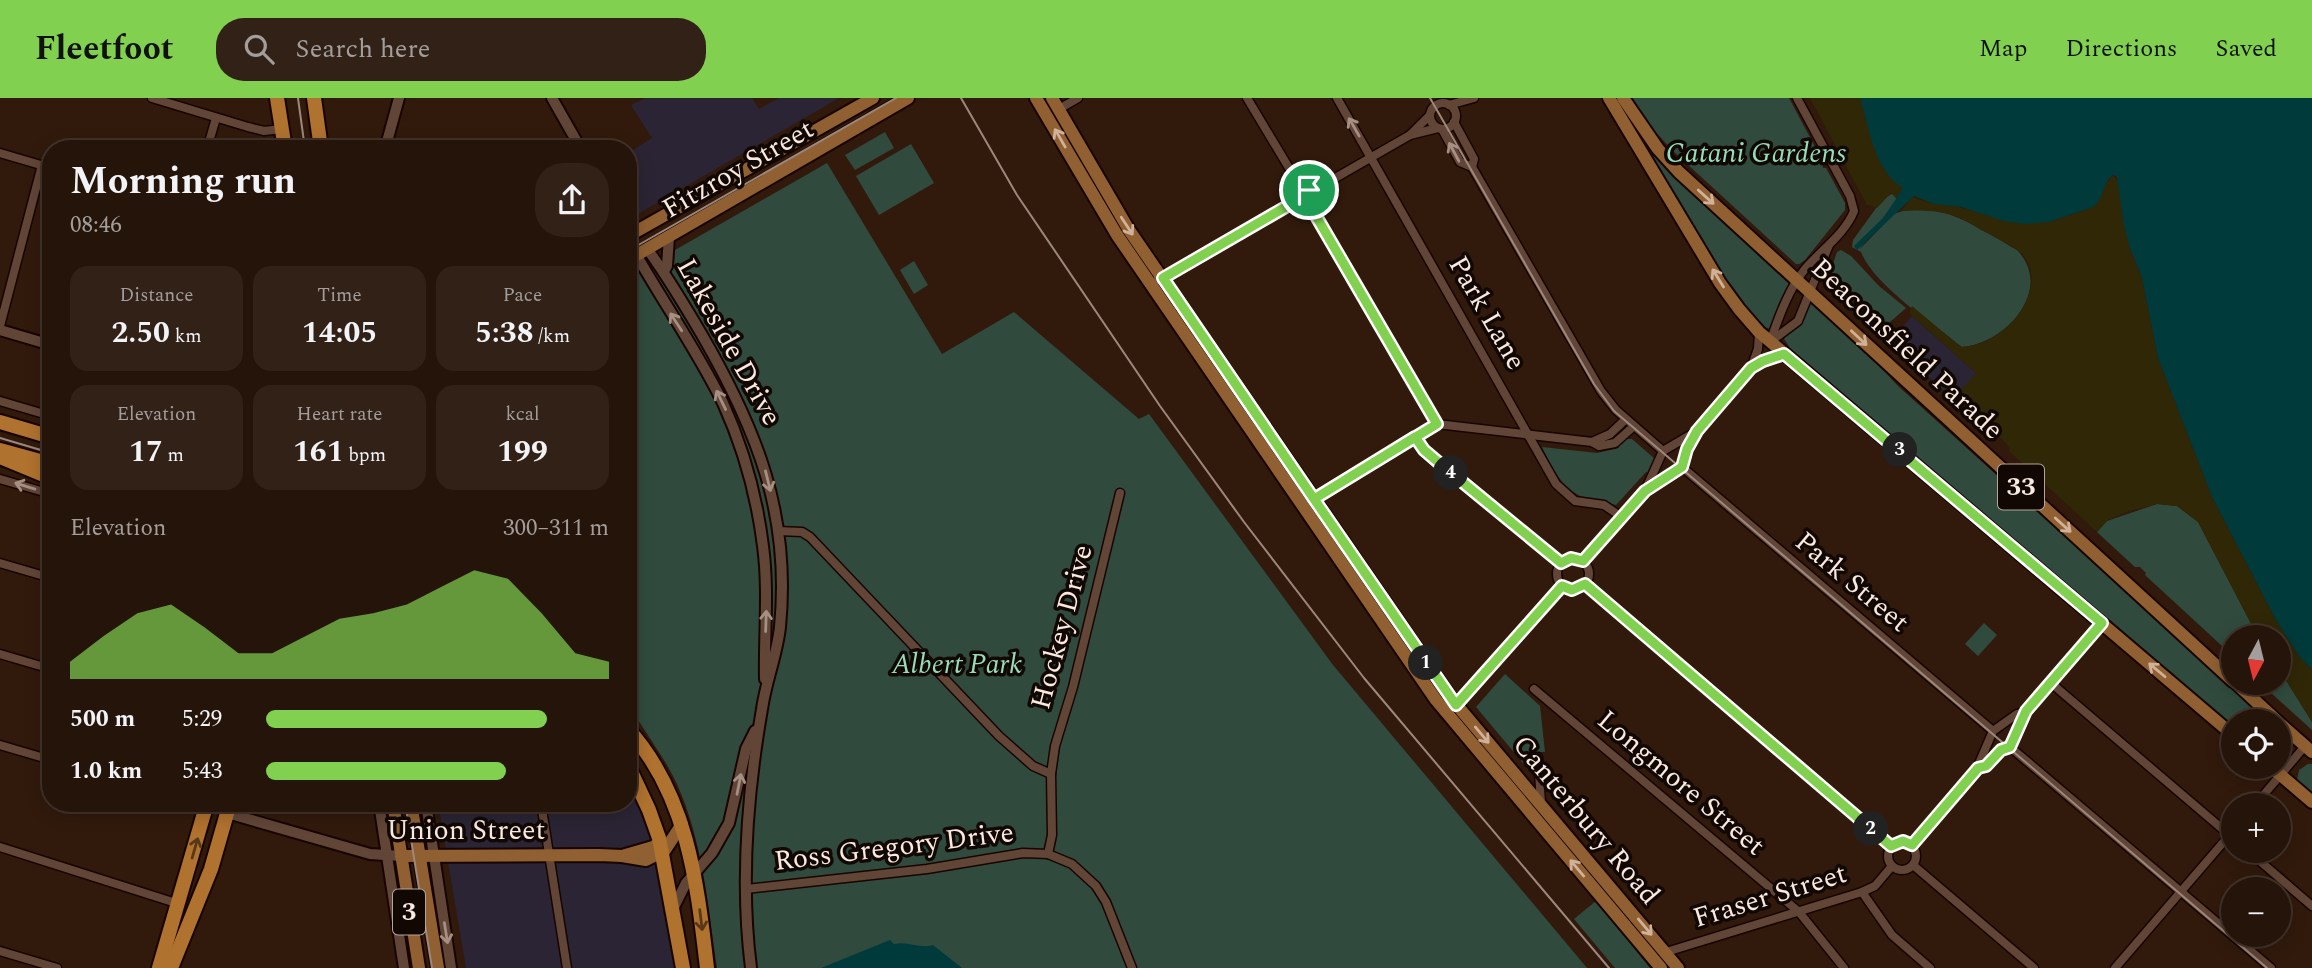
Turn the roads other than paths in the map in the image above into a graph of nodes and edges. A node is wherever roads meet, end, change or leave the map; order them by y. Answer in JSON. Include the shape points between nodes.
{"nodes":[{"id":1,"x":152,"y":98,"type":"edge"},
{"id":2,"x":278,"y":98,"type":"edge"},
{"id":3,"x":314,"y":98,"type":"edge"},
{"id":4,"x":399,"y":98,"type":"edge"},
{"id":5,"x":552,"y":98,"type":"edge"},
{"id":6,"x":873,"y":98,"type":"edge"},
{"id":7,"x":908,"y":98,"type":"edge"},
{"id":8,"x":1037,"y":98,"type":"edge"},
{"id":9,"x":1078,"y":98,"type":"edge"},
{"id":10,"x":1247,"y":98,"type":"edge"},
{"id":11,"x":1337,"y":98,"type":"edge"},
{"id":12,"x":1427,"y":98,"type":"edge"},
{"id":13,"x":1609,"y":98,"type":"edge"},
{"id":14,"x":1623,"y":98,"type":"edge"},
{"id":15,"x":1797,"y":98,"type":"edge"},
{"id":16,"x":1472,"y":99,"type":"edge"},
{"id":17,"x":1445,"y":102,"type":"edge"},
{"id":18,"x":1056,"y":104,"type":"edge"},
{"id":19,"x":1431,"y":113,"type":"junction"},
{"id":20,"x":216,"y":118,"type":"junction"},
{"id":21,"x":1455,"y":120,"type":"junction"},
{"id":22,"x":1440,"y":128,"type":"junction"},
{"id":23,"x":282,"y":129,"type":"junction"},
{"id":24,"x":1410,"y":135,"type":"junction"},
{"id":25,"x":210,"y":140,"type":"edge"},
{"id":26,"x":284,"y":140,"type":"edge"},
{"id":27,"x":320,"y":140,"type":"edge"},
{"id":28,"x":387,"y":140,"type":"edge"},
{"id":29,"x":575,"y":140,"type":"edge"},
{"id":30,"x":0,"y":153,"type":"edge"},
{"id":31,"x":1371,"y":155,"type":"junction"},
{"id":32,"x":42,"y":166,"type":"edge"},
{"id":33,"x":1472,"y":167,"type":"junction"},
{"id":34,"x":42,"y":181,"type":"edge"},
{"id":35,"x":1301,"y":188,"type":"junction"},
{"id":36,"x":1311,"y":191,"type":"junction"},
{"id":37,"x":1296,"y":201,"type":"junction"},
{"id":38,"x":1309,"y":204,"type":"junction"},
{"id":39,"x":637,"y":229,"type":"edge"},
{"id":40,"x":669,"y":237,"type":"junction"},
{"id":41,"x":1829,"y":245,"type":"junction"},
{"id":42,"x":638,"y":255,"type":"edge"},
{"id":43,"x":664,"y":271,"type":"junction"},
{"id":44,"x":1157,"y":281,"type":"junction"},
{"id":45,"x":1798,"y":281,"type":"junction"},
{"id":46,"x":1809,"y":292,"type":"junction"},
{"id":47,"x":0,"y":328,"type":"edge"},
{"id":48,"x":1759,"y":332,"type":"junction"},
{"id":49,"x":42,"y":342,"type":"edge"},
{"id":50,"x":1770,"y":342,"type":"junction"},
{"id":51,"x":1784,"y":354,"type":"junction"},
{"id":52,"x":1751,"y":368,"type":"junction"},
{"id":53,"x":0,"y":401,"type":"edge"},
{"id":54,"x":42,"y":413,"type":"edge"},
{"id":55,"x":1626,"y":419,"type":"junction"},
{"id":56,"x":0,"y":422,"type":"edge"},
{"id":57,"x":1437,"y":424,"type":"junction"},
{"id":58,"x":1634,"y":426,"type":"junction"},
{"id":59,"x":1697,"y":431,"type":"junction"},
{"id":60,"x":42,"y":434,"type":"edge"},
{"id":61,"x":1530,"y":436,"type":"junction"},
{"id":62,"x":1415,"y":437,"type":"junction"},
{"id":63,"x":1592,"y":442,"type":"junction"},
{"id":64,"x":1673,"y":447,"type":"junction"},
{"id":65,"x":0,"y":450,"type":"edge"},
{"id":66,"x":1663,"y":451,"type":"junction"},
{"id":67,"x":0,"y":457,"type":"edge"},
{"id":68,"x":1685,"y":457,"type":"junction"},
{"id":69,"x":1660,"y":461,"type":"junction"},
{"id":70,"x":42,"y":462,"type":"edge"},
{"id":71,"x":1682,"y":467,"type":"junction"},
{"id":72,"x":1672,"y":471,"type":"junction"},
{"id":73,"x":42,"y":474,"type":"edge"},
{"id":74,"x":0,"y":479,"type":"edge"},
{"id":75,"x":42,"y":491,"type":"edge"},
{"id":76,"x":1645,"y":491,"type":"junction"},
{"id":77,"x":1120,"y":493,"type":"dead end"},
{"id":78,"x":1308,"y":502,"type":"junction"},
{"id":79,"x":1623,"y":517,"type":"junction"},
{"id":80,"x":778,"y":531,"type":"junction"},
{"id":81,"x":761,"y":532,"type":"junction"},
{"id":82,"x":1583,"y":561,"type":"junction"},
{"id":83,"x":0,"y":563,"type":"edge"},
{"id":84,"x":1561,"y":563,"type":"junction"},
{"id":85,"x":42,"y":575,"type":"edge"},
{"id":86,"x":1585,"y":584,"type":"junction"},
{"id":87,"x":1562,"y":586,"type":"junction"},
{"id":88,"x":2102,"y":623,"type":"junction"},
{"id":89,"x":0,"y":654,"type":"edge"},
{"id":90,"x":42,"y":666,"type":"edge"},
{"id":91,"x":2221,"y":670,"type":"edge"},
{"id":92,"x":2051,"y":683,"type":"junction"},
{"id":93,"x":765,"y":689,"type":"junction"},
{"id":94,"x":1534,"y":689,"type":"dead end"},
{"id":95,"x":2248,"y":695,"type":"edge"},
{"id":96,"x":2264,"y":709,"type":"edge"},
{"id":97,"x":1452,"y":710,"type":"junction"},
{"id":98,"x":2026,"y":711,"type":"junction"},
{"id":99,"x":759,"y":723,"type":"junction"},
{"id":100,"x":2221,"y":725,"type":"edge"},
{"id":101,"x":2002,"y":727,"type":"junction"},
{"id":102,"x":637,"y":730,"type":"edge"},
{"id":103,"x":2291,"y":734,"type":"edge"},
{"id":104,"x":1991,"y":735,"type":"junction"},
{"id":105,"x":2014,"y":737,"type":"junction"},
{"id":106,"x":637,"y":739,"type":"edge"},
{"id":107,"x":641,"y":744,"type":"junction"},
{"id":108,"x":0,"y":745,"type":"edge"},
{"id":109,"x":2010,"y":747,"type":"junction"},
{"id":110,"x":2308,"y":749,"type":"edge"},
{"id":111,"x":2001,"y":750,"type":"junction"},
{"id":112,"x":42,"y":757,"type":"edge"},
{"id":113,"x":1538,"y":757,"type":"dead end"},
{"id":114,"x":2291,"y":760,"type":"edge"},
{"id":115,"x":1978,"y":768,"type":"junction"},
{"id":116,"x":1051,"y":774,"type":"junction"},
{"id":117,"x":2285,"y":779,"type":"edge"},
{"id":118,"x":637,"y":784,"type":"edge"},
{"id":119,"x":2312,"y":802,"type":"edge"},
{"id":120,"x":1541,"y":805,"type":"junction"},
{"id":121,"x":204,"y":812,"type":"edge"},
{"id":122,"x":227,"y":812,"type":"edge"},
{"id":123,"x":240,"y":812,"type":"edge"},
{"id":124,"x":380,"y":812,"type":"edge"},
{"id":125,"x":394,"y":812,"type":"edge"},
{"id":126,"x":412,"y":812,"type":"edge"},
{"id":127,"x":427,"y":812,"type":"edge"},
{"id":128,"x":542,"y":812,"type":"edge"},
{"id":129,"x":682,"y":824,"type":"junction"},
{"id":130,"x":2221,"y":826,"type":"edge"},
{"id":131,"x":1912,"y":845,"type":"junction"},
{"id":132,"x":1891,"y":846,"type":"junction"},
{"id":133,"x":0,"y":847,"type":"edge"},
{"id":134,"x":2221,"y":847,"type":"edge"},
{"id":135,"x":661,"y":848,"type":"junction"},
{"id":136,"x":1048,"y":854,"type":"junction"},
{"id":137,"x":386,"y":855,"type":"junction"},
{"id":138,"x":401,"y":856,"type":"junction"},
{"id":139,"x":434,"y":856,"type":"junction"},
{"id":140,"x":549,"y":856,"type":"junction"},
{"id":141,"x":420,"y":857,"type":"junction"},
{"id":142,"x":2262,"y":863,"type":"edge"},
{"id":143,"x":1913,"y":865,"type":"junction"},
{"id":144,"x":1892,"y":866,"type":"junction"},
{"id":145,"x":695,"y":871,"type":"junction"},
{"id":146,"x":746,"y":889,"type":"junction"},
{"id":147,"x":1862,"y":892,"type":"junction"},
{"id":148,"x":2181,"y":892,"type":"junction"},
{"id":149,"x":179,"y":904,"type":"junction"},
{"id":150,"x":2312,"y":906,"type":"edge"},
{"id":151,"x":673,"y":909,"type":"junction"},
{"id":152,"x":1800,"y":912,"type":"junction"},
{"id":153,"x":0,"y":951,"type":"edge"},
{"id":154,"x":1660,"y":959,"type":"edge"},
{"id":155,"x":57,"y":968,"type":"edge"},
{"id":156,"x":159,"y":968,"type":"edge"},
{"id":157,"x":171,"y":968,"type":"edge"},
{"id":158,"x":404,"y":968,"type":"edge"},
{"id":159,"x":419,"y":968,"type":"edge"},
{"id":160,"x":438,"y":968,"type":"edge"},
{"id":161,"x":452,"y":968,"type":"edge"},
{"id":162,"x":567,"y":968,"type":"edge"},
{"id":163,"x":683,"y":968,"type":"edge"},
{"id":164,"x":707,"y":968,"type":"edge"},
{"id":165,"x":751,"y":968,"type":"edge"},
{"id":166,"x":1132,"y":968,"type":"edge"},
{"id":167,"x":1678,"y":968,"type":"edge"},
{"id":168,"x":1844,"y":968,"type":"edge"},
{"id":169,"x":1930,"y":968,"type":"edge"},
{"id":170,"x":2034,"y":968,"type":"edge"},
{"id":171,"x":2115,"y":968,"type":"edge"},
{"id":172,"x":2271,"y":968,"type":"edge"}],
"edges":[{"from":1,"to":20,"type":"street"},
{"from":2,"to":23,"type":"highway"},
{"from":3,"to":27,"type":"highway"},
{"from":4,"to":28,"type":"street"},
{"from":5,"to":29,"type":"street"},
{"from":6,"to":39,"type":"main road","name":"Fitzroy Street"},
{"from":7,"to":40,"type":"main road","name":"Fitzroy Street"},
{"from":44,"to":8,"type":"main road","name":"Canterbury Road","one_way":true,"via":[[1117,235]]},
{"from":9,"to":18,"type":"street"},
{"from":10,"to":35,"type":"street"},
{"from":31,"to":11,"type":"street","name":"Park Lane","one_way":true},
{"from":12,"to":19,"type":"street"},
{"from":48,"to":13,"type":"main road","number":"33","one_way":true,"via":[[1724,289]]},
{"from":14,"to":45,"type":"main road","name":"Beaconsfield Parade","number":"33","one_way":true,"via":[[1671,164]]},
{"from":15,"to":41,"type":"street","via":[[1854,207]]},
{"from":16,"to":17,"type":"street"},
{"from":16,"to":21,"type":"street"},
{"from":17,"to":19,"type":"street"},
{"from":17,"to":21,"type":"street"},
{"from":18,"to":44,"type":"main road","name":"Canterbury Road","one_way":true},
{"from":19,"to":22,"type":"street","via":[[1432,123]]},
{"from":19,"to":24,"type":"street"},
{"from":20,"to":23,"type":"street","via":[[264,131]]},
{"from":20,"to":25,"type":"street"},
{"from":21,"to":22,"type":"street"},
{"from":21,"to":33,"type":"street","via":[[1474,159]]},
{"from":22,"to":24,"type":"street"},
{"from":33,"to":22,"type":"street","one_way":true,"via":[[1460,162]]},
{"from":23,"to":26,"type":"highway"},
{"from":24,"to":31,"type":"street"},
{"from":30,"to":32,"type":"street"},
{"from":31,"to":36,"type":"street"},
{"from":31,"to":61,"type":"street","name":"Park Lane"},
{"from":33,"to":55,"type":"street","via":[[1601,391]]},
{"from":34,"to":47,"type":"street"},
{"from":35,"to":36,"type":"street"},
{"from":35,"to":37,"type":"street"},
{"from":36,"to":38,"type":"street"},
{"from":37,"to":38,"type":"street"},
{"from":37,"to":44,"type":"street"},
{"from":38,"to":57,"type":"street"},
{"from":40,"to":42,"type":"main road","name":"Fitzroy Street"},
{"from":40,"to":43,"type":"street"},
{"from":41,"to":45,"type":"street"},
{"from":41,"to":46,"type":"street"},
{"from":42,"to":43,"type":"street","name":"Lakeside Drive"},
{"from":81,"to":42,"type":"street","name":"Lakeside Drive","one_way":true,"via":[[746,466],[722,402]]},
{"from":43,"to":80,"type":"street","name":"Lakeside Drive","one_way":true,"via":[[743,409],[767,474]]},
{"from":44,"to":78,"type":"main road","name":"Canterbury Road"},
{"from":45,"to":46,"type":"main road","name":"Beaconsfield Parade","number":"33"},
{"from":45,"to":50,"type":"street"},
{"from":46,"to":50,"type":"street","via":[[1797,323]]},
{"from":46,"to":91,"type":"main road","name":"Beaconsfield Parade","number":"33","one_way":true},
{"from":47,"to":49,"type":"street"},
{"from":48,"to":50,"type":"main road","number":"33"},
{"from":48,"to":52,"type":"street"},
{"from":50,"to":51,"type":"main road","number":"33"},
{"from":51,"to":52,"type":"street"},
{"from":51,"to":88,"type":"main road","number":"33"},
{"from":52,"to":59,"type":"street"},
{"from":53,"to":54,"type":"street"},
{"from":55,"to":58,"type":"street"},
{"from":55,"to":63,"type":"street"},
{"from":56,"to":60,"type":"highway"},
{"from":57,"to":61,"type":"street"},
{"from":57,"to":62,"type":"street"},
{"from":58,"to":63,"type":"street","via":[[1612,444]]},
{"from":58,"to":66,"type":"street"},
{"from":59,"to":64,"type":"street"},
{"from":59,"to":68,"type":"street"},
{"from":61,"to":63,"type":"street"},
{"from":61,"to":79,"type":"street","name":"Park Lane","via":[[1556,484],[1570,497],[1607,506]]},
{"from":62,"to":78,"type":"street"},
{"from":62,"to":84,"type":"street","via":[[1424,450]]},
{"from":64,"to":66,"type":"street"},
{"from":64,"to":68,"type":"street"},
{"from":65,"to":70,"type":"highway"},
{"from":66,"to":69,"type":"street"},
{"from":67,"to":73,"type":"highway"},
{"from":68,"to":71,"type":"street"},
{"from":69,"to":72,"type":"street"},
{"from":69,"to":76,"type":"street"},
{"from":71,"to":72,"type":"street"},
{"from":71,"to":104,"type":"street","name":"Park Street"},
{"from":72,"to":76,"type":"street"},
{"from":75,"to":74,"type":"street","one_way":true},
{"from":76,"to":79,"type":"street"},
{"from":77,"to":116,"type":"street","name":"Hockey Drive"},
{"from":78,"to":97,"type":"main road","name":"Canterbury Road"},
{"from":79,"to":82,"type":"street"},
{"from":80,"to":81,"type":"street"},
{"from":80,"to":93,"type":"street","name":"Lakeside Drive","via":[[780,626]]},
{"from":80,"to":116,"type":"street","via":[[810,537],[999,736],[1033,766]]},
{"from":93,"to":81,"type":"street","name":"Lakeside Drive","one_way":true,"via":[[767,590]]},
{"from":82,"to":84,"type":"street","via":[[1571,558]]},
{"from":82,"to":86,"type":"street","via":[[1588,575]]},
{"from":83,"to":85,"type":"street"},
{"from":84,"to":87,"type":"street","via":[[1557,573]]},
{"from":86,"to":87,"type":"street","via":[[1572,590]]},
{"from":86,"to":132,"type":"street"},
{"from":87,"to":97,"type":"street"},
{"from":88,"to":92,"type":"street"},
{"from":100,"to":88,"type":"main road","number":"33","one_way":true},
{"from":89,"to":90,"type":"street"},
{"from":92,"to":98,"type":"street"},
{"from":92,"to":130,"type":"street"},
{"from":93,"to":99,"type":"street","name":"Lakeside Drive"},
{"from":94,"to":152,"type":"street","name":"Longmore Street"},
{"from":95,"to":96,"type":"main road","name":"Beaconsfield Parade","number":"33"},
{"from":97,"to":120,"type":"main road","name":"Canterbury Road","one_way":true},
{"from":154,"to":97,"type":"main road","name":"Canterbury Road","one_way":true},
{"from":98,"to":101,"type":"street"},
{"from":98,"to":105,"type":"street"},
{"from":145,"to":99,"type":"street","one_way":true,"via":[[729,823],[746,749]]},
{"from":99,"to":146,"type":"street","name":"Lakeside Drive","via":[[748,815]]},
{"from":101,"to":104,"type":"street"},
{"from":101,"to":105,"type":"street"},
{"from":102,"to":107,"type":"highway"},
{"from":103,"to":110,"type":"main road","name":"Beaconsfield Parade","number":"33"},
{"from":104,"to":111,"type":"street","via":[[1993,747]]},
{"from":104,"to":115,"type":"street"},
{"from":105,"to":109,"type":"street"},
{"from":106,"to":107,"type":"highway"},
{"from":107,"to":129,"type":"highway"},
{"from":108,"to":112,"type":"street"},
{"from":109,"to":111,"type":"street"},
{"from":109,"to":148,"type":"street"},
{"from":110,"to":114,"type":"street"},
{"from":111,"to":115,"type":"street"},
{"from":113,"to":120,"type":"street"},
{"from":115,"to":131,"type":"street"},
{"from":116,"to":136,"type":"street","name":"Hockey Drive"},
{"from":117,"to":119,"type":"main road"},
{"from":118,"to":135,"type":"highway"},
{"from":120,"to":154,"type":"main road","name":"Canterbury Road","one_way":true},
{"from":149,"to":121,"type":"highway","one_way":true},
{"from":122,"to":157,"type":"highway","via":[[208,876]]},
{"from":123,"to":137,"type":"street","name":"Union Street","via":[[370,854]]},
{"from":124,"to":137,"type":"street"},
{"from":125,"to":138,"type":"main road","number":"3"},
{"from":126,"to":141,"type":"main road","number":"3"},
{"from":127,"to":139,"type":"street"},
{"from":128,"to":140,"type":"street"},
{"from":129,"to":135,"type":"main road","via":[[670,844]]},
{"from":129,"to":145,"type":"highway"},
{"from":131,"to":132,"type":"street","via":[[1903,841]]},
{"from":131,"to":143,"type":"street","via":[[1917,857]]},
{"from":132,"to":144,"type":"street"},
{"from":133,"to":149,"type":"street"},
{"from":134,"to":148,"type":"street"},
{"from":135,"to":140,"type":"main road","name":"Union Street","via":[[646,860]]},
{"from":135,"to":151,"type":"highway"},
{"from":136,"to":146,"type":"street","name":"Ross Gregory Drive","via":[[1030,852],[927,869]]},
{"from":136,"to":166,"type":"street","via":[[1080,869],[1096,886]]},
{"from":137,"to":138,"type":"street","name":"Union Street"},
{"from":137,"to":158,"type":"street"},
{"from":138,"to":141,"type":"main road","name":"Union Street"},
{"from":138,"to":159,"type":"main road","number":"3"},
{"from":139,"to":140,"type":"main road","name":"Union Street"},
{"from":139,"to":141,"type":"main road","name":"Union Street"},
{"from":139,"to":161,"type":"street","one_way":true},
{"from":140,"to":162,"type":"street"},
{"from":141,"to":160,"type":"main road","number":"3"},
{"from":142,"to":150,"type":"street"},
{"from":143,"to":144,"type":"street","via":[[1900,870]]},
{"from":143,"to":170,"type":"street"},
{"from":144,"to":147,"type":"street","name":"Fraser Street","via":[[1875,886]]},
{"from":145,"to":151,"type":"street"},
{"from":145,"to":164,"type":"highway","one_way":true},
{"from":146,"to":165,"type":"street","name":"Lakeside Drive"},
{"from":147,"to":152,"type":"street","name":"Fraser Street"},
{"from":147,"to":169,"type":"street","via":[[1892,935]]},
{"from":148,"to":171,"type":"street"},
{"from":148,"to":172,"type":"street"},
{"from":149,"to":156,"type":"highway"},
{"from":151,"to":163,"type":"highway"},
{"from":152,"to":154,"type":"street","name":"Fraser Street"},
{"from":152,"to":168,"type":"street","name":"Longmore Street"},
{"from":153,"to":155,"type":"street"},
{"from":154,"to":167,"type":"main road","name":"Canterbury Road"}]}
